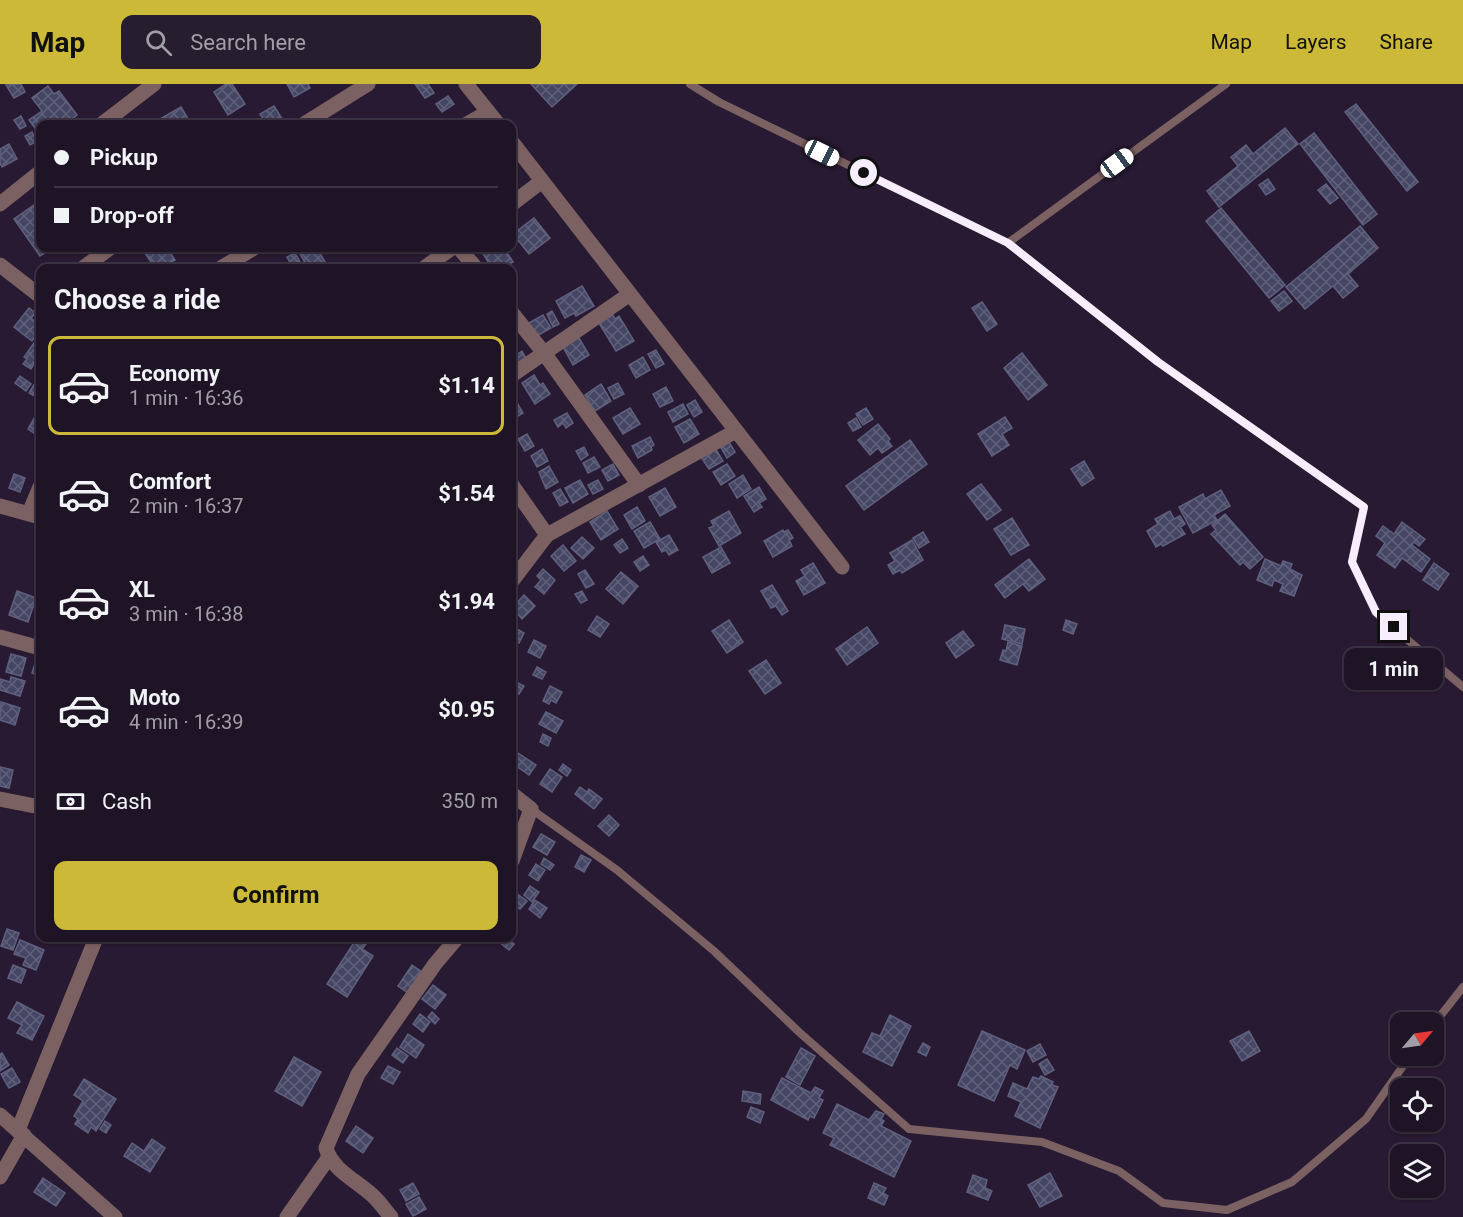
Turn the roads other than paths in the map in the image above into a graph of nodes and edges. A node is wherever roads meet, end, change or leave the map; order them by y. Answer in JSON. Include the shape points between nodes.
{"nodes":[{"id":1,"x":154,"y":84,"type":"edge"},
{"id":2,"x":368,"y":84,"type":"edge"},
{"id":3,"x":466,"y":84,"type":"edge"},
{"id":4,"x":690,"y":84,"type":"edge"},
{"id":5,"x":1226,"y":84,"type":"edge"},
{"id":6,"x":493,"y":118,"type":"edge"},
{"id":7,"x":107,"y":120,"type":"edge"},
{"id":8,"x":310,"y":120,"type":"edge"},
{"id":9,"x":516,"y":147,"type":"edge"},
{"id":10,"x":36,"y":175,"type":"edge"},
{"id":11,"x":542,"y":181,"type":"junction"},
{"id":12,"x":516,"y":201,"type":"edge"},
{"id":13,"x":0,"y":204,"type":"edge"},
{"id":14,"x":1008,"y":243,"type":"junction"},
{"id":15,"x":105,"y":252,"type":"edge"},
{"id":16,"x":248,"y":252,"type":"edge"},
{"id":17,"x":446,"y":252,"type":"edge"},
{"id":18,"x":462,"y":252,"type":"edge"},
{"id":19,"x":88,"y":264,"type":"edge"},
{"id":20,"x":228,"y":264,"type":"edge"},
{"id":21,"x":430,"y":264,"type":"edge"},
{"id":22,"x":473,"y":264,"type":"edge"},
{"id":23,"x":0,"y":265,"type":"edge"},
{"id":24,"x":36,"y":293,"type":"edge"},
{"id":25,"x":630,"y":294,"type":"junction"},
{"id":26,"x":516,"y":318,"type":"edge"},
{"id":27,"x":544,"y":353,"type":"junction"},
{"id":28,"x":516,"y":372,"type":"edge"},
{"id":29,"x":736,"y":431,"type":"junction"},
{"id":30,"x":639,"y":485,"type":"junction"},
{"id":31,"x":516,"y":491,"type":"edge"},
{"id":32,"x":0,"y":506,"type":"edge"},
{"id":33,"x":35,"y":515,"type":"edge"},
{"id":34,"x":547,"y":536,"type":"junction"},
{"id":35,"x":842,"y":567,"type":"dead end"},
{"id":36,"x":516,"y":576,"type":"edge"},
{"id":37,"x":0,"y":637,"type":"edge"},
{"id":38,"x":36,"y":647,"type":"edge"},
{"id":39,"x":1463,"y":687,"type":"edge"},
{"id":40,"x":516,"y":797,"type":"edge"},
{"id":41,"x":0,"y":799,"type":"edge"},
{"id":42,"x":36,"y":806,"type":"edge"},
{"id":43,"x":531,"y":809,"type":"junction"},
{"id":44,"x":516,"y":850,"type":"edge"},
{"id":45,"x":94,"y":942,"type":"edge"},
{"id":46,"x":454,"y":942,"type":"edge"},
{"id":47,"x":1463,"y":987,"type":"edge"},
{"id":48,"x":1443,"y":1012,"type":"edge"},
{"id":49,"x":1403,"y":1066,"type":"edge"},
{"id":50,"x":0,"y":1115,"type":"edge"},
{"id":51,"x":21,"y":1132,"type":"junction"},
{"id":52,"x":329,"y":1157,"type":"junction"},
{"id":53,"x":0,"y":1177,"type":"edge"},
{"id":54,"x":115,"y":1217,"type":"edge"},
{"id":55,"x":287,"y":1217,"type":"edge"},
{"id":56,"x":391,"y":1217,"type":"edge"}],
"edges":[{"from":1,"to":7,"type":"street"},
{"from":2,"to":8,"type":"street"},
{"from":3,"to":6,"type":"street"},
{"from":4,"to":14,"type":"lane","via":[[719,102]]},
{"from":5,"to":14,"type":"lane"},
{"from":9,"to":11,"type":"street"},
{"from":10,"to":13,"type":"street"},
{"from":11,"to":12,"type":"street"},
{"from":11,"to":25,"type":"street"},
{"from":14,"to":39,"type":"lane","via":[[1158,362],[1364,507],[1352,562],[1376,612]]},
{"from":15,"to":19,"type":"street"},
{"from":16,"to":20,"type":"street"},
{"from":17,"to":21,"type":"street"},
{"from":18,"to":22,"type":"street"},
{"from":23,"to":24,"type":"street"},
{"from":25,"to":27,"type":"street"},
{"from":25,"to":29,"type":"street"},
{"from":26,"to":27,"type":"street"},
{"from":27,"to":28,"type":"street"},
{"from":27,"to":30,"type":"street"},
{"from":29,"to":30,"type":"street"},
{"from":29,"to":35,"type":"street"},
{"from":30,"to":34,"type":"street"},
{"from":31,"to":34,"type":"street"},
{"from":32,"to":33,"type":"street"},
{"from":34,"to":36,"type":"street"},
{"from":37,"to":38,"type":"street"},
{"from":40,"to":43,"type":"street"},
{"from":41,"to":42,"type":"street"},
{"from":43,"to":44,"type":"street"},
{"from":43,"to":49,"type":"lane","via":[[617,870],[714,951],[909,1129],[1042,1142],[1119,1171],[1163,1203],[1227,1210],[1292,1182],[1366,1119]]},
{"from":45,"to":51,"type":"street"},
{"from":46,"to":52,"type":"street","via":[[358,1074],[326,1148]]},
{"from":47,"to":48,"type":"lane"},
{"from":50,"to":51,"type":"street"},
{"from":51,"to":53,"type":"street"},
{"from":51,"to":54,"type":"street"},
{"from":52,"to":55,"type":"street"},
{"from":52,"to":56,"type":"street","via":[[374,1196]]}]}
